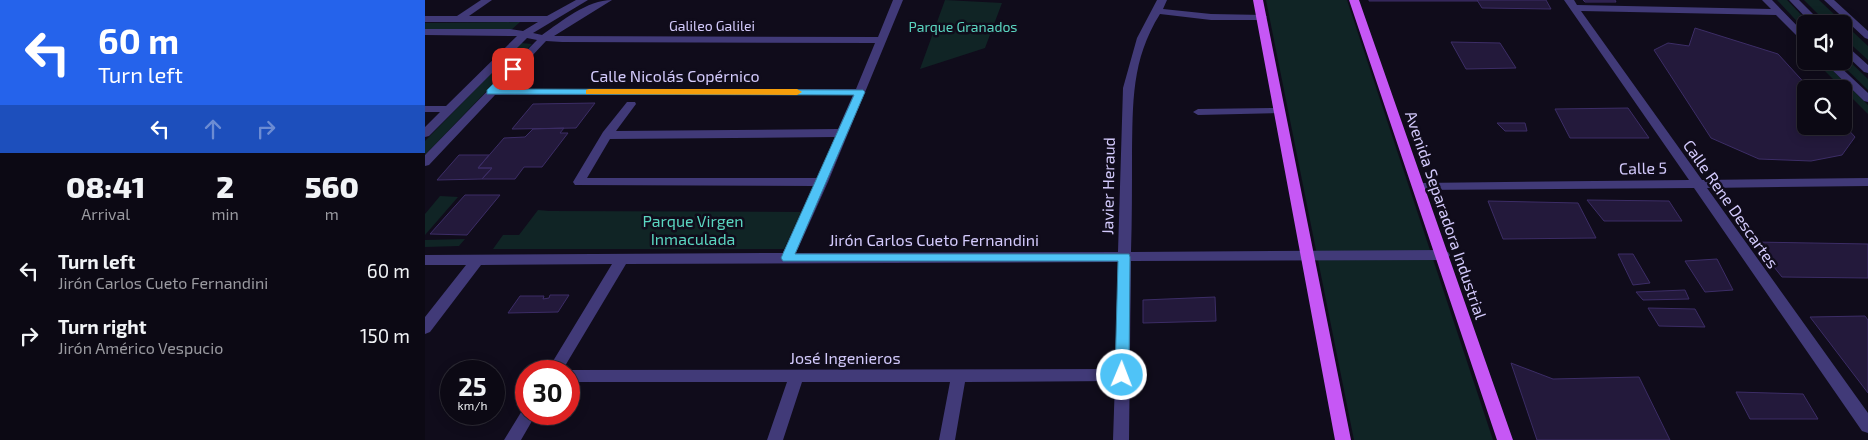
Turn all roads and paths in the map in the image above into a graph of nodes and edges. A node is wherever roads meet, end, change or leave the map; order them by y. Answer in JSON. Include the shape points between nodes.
{"nodes":[{"id":1,"x":487,"y":0,"type":"edge"},
{"id":2,"x":583,"y":0,"type":"edge"},
{"id":3,"x":607,"y":0,"type":"edge"},
{"id":4,"x":898,"y":0,"type":"edge"},
{"id":5,"x":1162,"y":0,"type":"edge"},
{"id":6,"x":1259,"y":0,"type":"edge"},
{"id":7,"x":1355,"y":0,"type":"edge"},
{"id":8,"x":1767,"y":0,"type":"edge"},
{"id":9,"x":1794,"y":0,"type":"edge"},
{"id":10,"x":1829,"y":0,"type":"edge"},
{"id":11,"x":1572,"y":4,"type":"edge"},
{"id":12,"x":1158,"y":11,"type":"junction"},
{"id":13,"x":1777,"y":12,"type":"junction"},
{"id":14,"x":1809,"y":15,"type":"edge"},
{"id":15,"x":1262,"y":17,"type":"junction"},
{"id":16,"x":459,"y":18,"type":"junction"},
{"id":17,"x":549,"y":18,"type":"junction"},
{"id":18,"x":425,"y":19,"type":"edge"},
{"id":19,"x":567,"y":22,"type":"junction"},
{"id":20,"x":1797,"y":31,"type":"edge"},
{"id":21,"x":425,"y":32,"type":"edge"},
{"id":22,"x":523,"y":35,"type":"junction"},
{"id":23,"x":1868,"y":36,"type":"edge"},
{"id":24,"x":544,"y":38,"type":"junction"},
{"id":25,"x":880,"y":40,"type":"junction"},
{"id":26,"x":1852,"y":55,"type":"edge"},
{"id":27,"x":1837,"y":70,"type":"edge"},
{"id":28,"x":1868,"y":70,"type":"edge"},
{"id":29,"x":491,"y":92,"type":"junction"},
{"id":30,"x":860,"y":92,"type":"junction"},
{"id":31,"x":1868,"y":100,"type":"edge"},
{"id":32,"x":631,"y":104,"type":"dead end"},
{"id":33,"x":425,"y":109,"type":"edge"},
{"id":34,"x":449,"y":109,"type":"junction"},
{"id":35,"x":1280,"y":111,"type":"junction"},
{"id":36,"x":1198,"y":112,"type":"dead end"},
{"id":37,"x":425,"y":133,"type":"edge"},
{"id":38,"x":843,"y":133,"type":"junction"},
{"id":39,"x":607,"y":135,"type":"junction"},
{"id":40,"x":425,"y":162,"type":"edge"},
{"id":41,"x":822,"y":182,"type":"junction"},
{"id":42,"x":1868,"y":182,"type":"edge"},
{"id":43,"x":1697,"y":184,"type":"junction"},
{"id":44,"x":1419,"y":187,"type":"junction"},
{"id":45,"x":1443,"y":255,"type":"junction"},
{"id":46,"x":1307,"y":256,"type":"junction"},
{"id":47,"x":1124,"y":257,"type":"junction"},
{"id":48,"x":787,"y":258,"type":"junction"},
{"id":49,"x":622,"y":259,"type":"junction"},
{"id":50,"x":425,"y":260,"type":"edge"},
{"id":51,"x":477,"y":260,"type":"junction"},
{"id":52,"x":425,"y":328,"type":"edge"},
{"id":53,"x":561,"y":360,"type":"edge"},
{"id":54,"x":1122,"y":375,"type":"junction"},
{"id":55,"x":580,"y":376,"type":"edge"},
{"id":56,"x":797,"y":376,"type":"junction"},
{"id":57,"x":959,"y":376,"type":"junction"},
{"id":58,"x":521,"y":425,"type":"edge"},
{"id":59,"x":1868,"y":426,"type":"edge"},
{"id":60,"x":512,"y":440,"type":"edge"},
{"id":61,"x":775,"y":440,"type":"edge"},
{"id":62,"x":947,"y":440,"type":"edge"},
{"id":63,"x":1121,"y":440,"type":"edge"},
{"id":64,"x":1343,"y":440,"type":"edge"},
{"id":65,"x":1505,"y":440,"type":"edge"}],
"edges":[{"from":1,"to":16,"type":"street"},
{"from":2,"to":17,"type":"street"},
{"from":3,"to":19,"type":"street"},
{"from":4,"to":25,"type":"street"},
{"from":5,"to":12,"type":"street","name":"Javier Heraud"},
{"from":6,"to":15,"type":"main road"},
{"from":7,"to":44,"type":"main road","name":"Avenida Separadora Industrial"},
{"from":8,"to":13,"type":"street"},
{"from":9,"to":14,"type":"street"},
{"from":10,"to":23,"type":"street"},
{"from":11,"to":13,"type":"street"},
{"from":11,"to":43,"type":"street","name":"Calle Rene Descartes"},
{"from":12,"to":15,"type":"street","via":[[1211,17]]},
{"from":12,"to":47,"type":"street","name":"Javier Heraud","via":[[1135,58],[1128,88]]},
{"from":13,"to":20,"type":"street"},
{"from":15,"to":35,"type":"main road"},
{"from":16,"to":17,"type":"street"},
{"from":16,"to":18,"type":"street"},
{"from":17,"to":19,"type":"street"},
{"from":17,"to":22,"type":"street"},
{"from":19,"to":24,"type":"street"},
{"from":21,"to":22,"type":"street","name":"Galileo Galilei","via":[[510,32]]},
{"from":22,"to":24,"type":"street","name":"Galileo Galilei"},
{"from":22,"to":34,"type":"street"},
{"from":24,"to":25,"type":"street","name":"Galileo Galilei"},
{"from":24,"to":29,"type":"street"},
{"from":25,"to":30,"type":"street"},
{"from":26,"to":28,"type":"street"},
{"from":27,"to":31,"type":"street"},
{"from":29,"to":30,"type":"street","name":"Calle Nicolás Copérnico"},
{"from":29,"to":40,"type":"street"},
{"from":30,"to":38,"type":"street"},
{"from":32,"to":39,"type":"street"},
{"from":33,"to":34,"type":"street"},
{"from":34,"to":37,"type":"street"},
{"from":35,"to":36,"type":"street"},
{"from":35,"to":46,"type":"main road"},
{"from":38,"to":39,"type":"street"},
{"from":38,"to":41,"type":"street"},
{"from":39,"to":41,"type":"street","via":[[579,182]]},
{"from":41,"to":48,"type":"street"},
{"from":42,"to":43,"type":"street","name":"Calle 5"},
{"from":43,"to":44,"type":"street","name":"Calle 5"},
{"from":43,"to":59,"type":"street","name":"Calle Rene Descartes"},
{"from":44,"to":45,"type":"main road","name":"Avenida Separadora Industrial"},
{"from":45,"to":46,"type":"street","name":"Jirón Carlos Cueto Fernandini"},
{"from":45,"to":65,"type":"main road","name":"Avenida Separadora Industrial"},
{"from":46,"to":47,"type":"street","name":"Jirón Carlos Cueto Fernandini"},
{"from":46,"to":64,"type":"main road"},
{"from":47,"to":48,"type":"street","name":"Jirón Carlos Cueto Fernandini"},
{"from":47,"to":54,"type":"street","name":"Javier Heraud"},
{"from":48,"to":49,"type":"street","name":"Jirón Carlos Cueto Fernandini"},
{"from":49,"to":51,"type":"street","name":"Jirón Carlos Cueto Fernandini"},
{"from":49,"to":53,"type":"street"},
{"from":50,"to":51,"type":"street","name":"Jirón Carlos Cueto Fernandini"},
{"from":51,"to":52,"type":"street"},
{"from":54,"to":57,"type":"street","name":"José Ingenieros"},
{"from":54,"to":63,"type":"street","name":"Javier Heraud"},
{"from":55,"to":56,"type":"street","name":"José Ingenieros"},
{"from":56,"to":57,"type":"street","name":"José Ingenieros"},
{"from":56,"to":61,"type":"street"},
{"from":57,"to":62,"type":"street"},
{"from":58,"to":60,"type":"street"}]}
